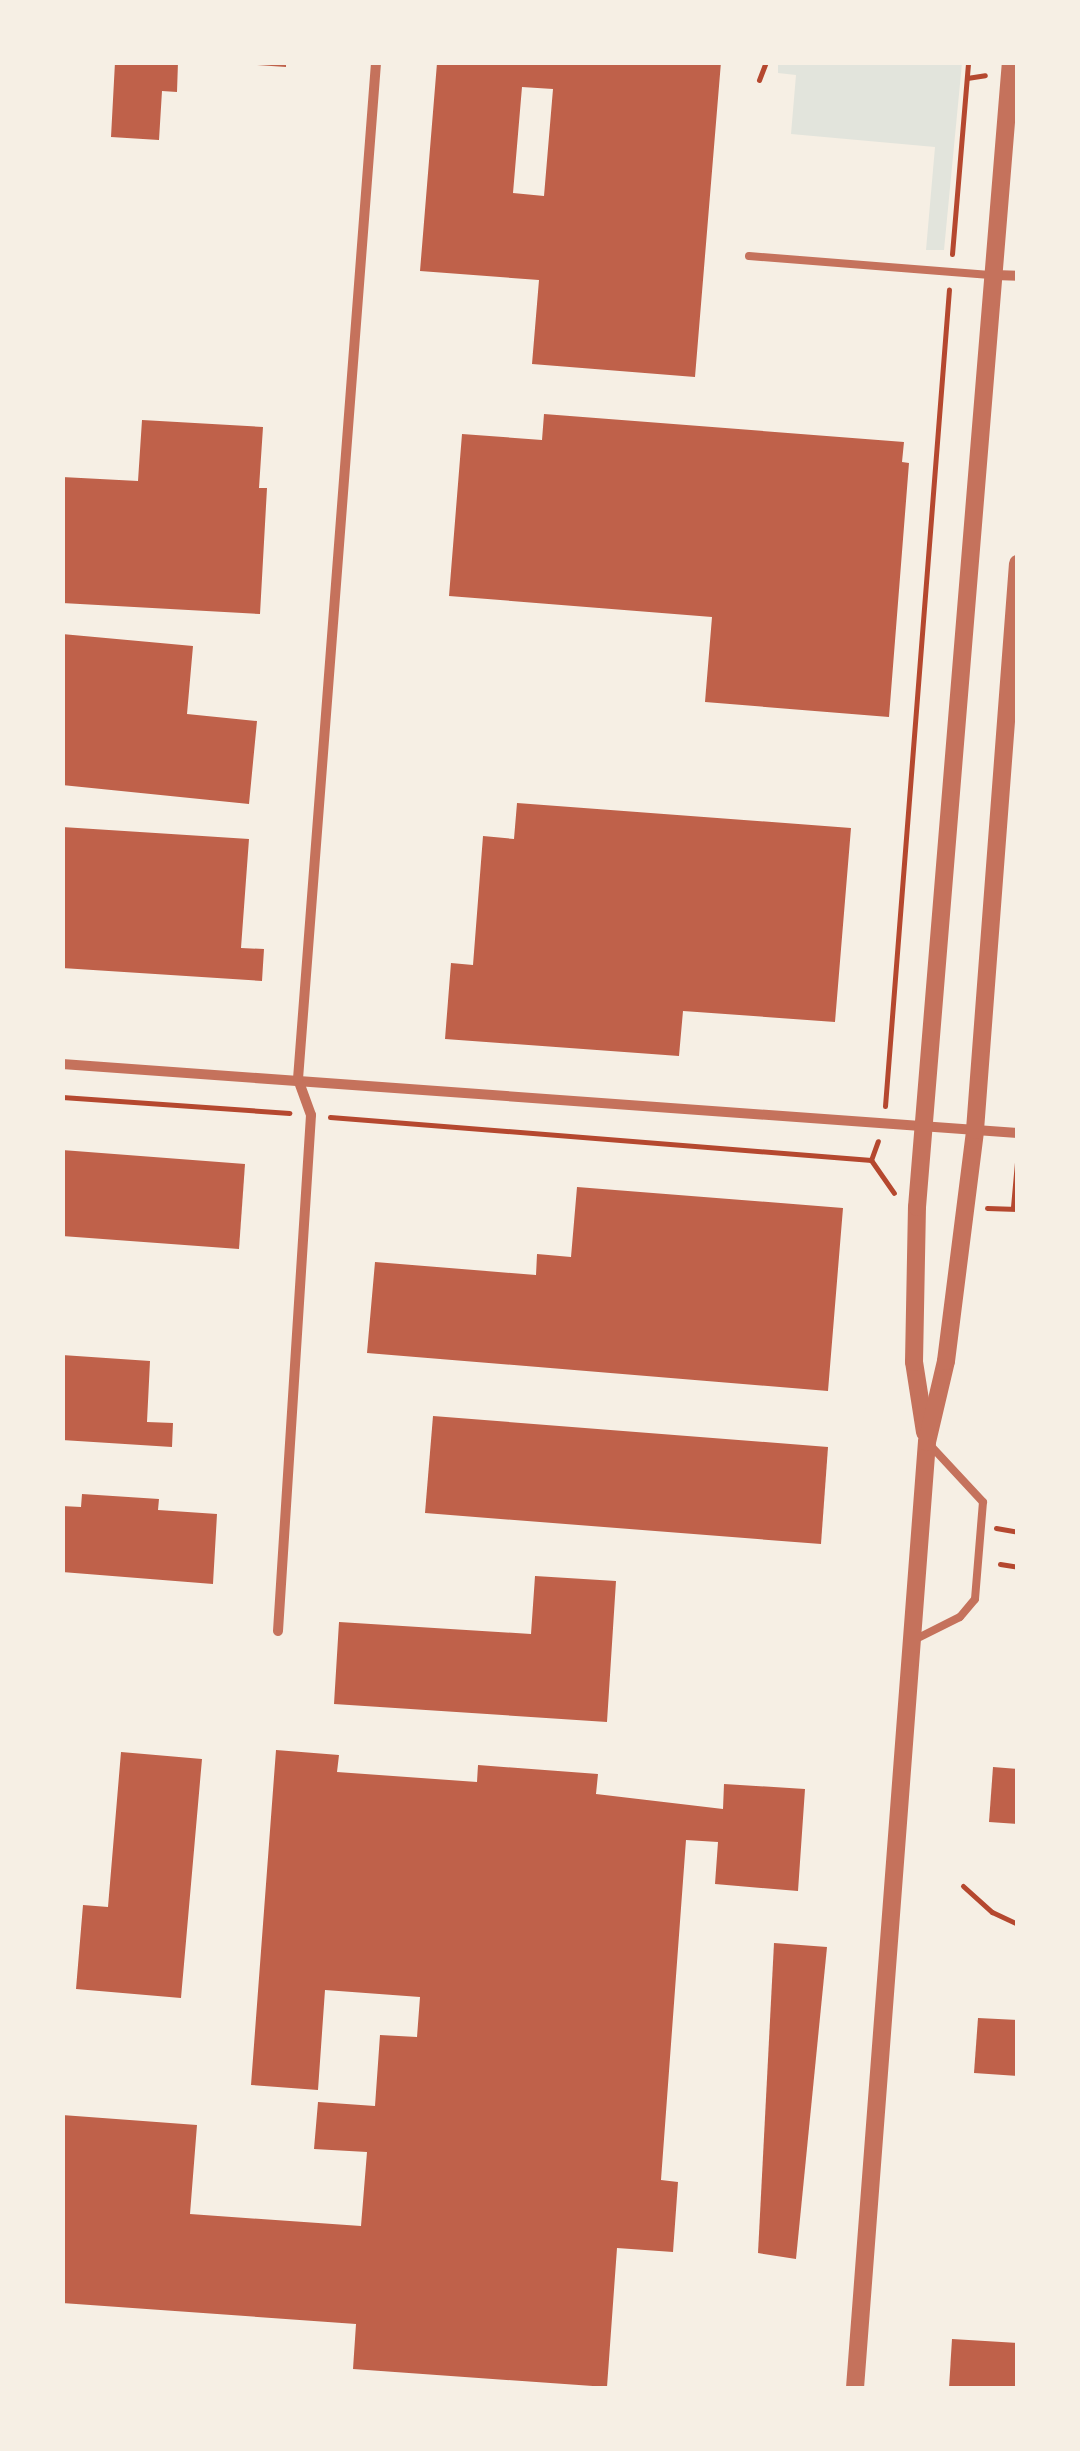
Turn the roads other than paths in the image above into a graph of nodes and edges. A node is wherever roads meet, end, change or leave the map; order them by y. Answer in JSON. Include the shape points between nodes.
{"nodes":[{"id":1,"x":376,"y":62,"type":"edge"},
{"id":2,"x":1011,"y":62,"type":"edge"},
{"id":3,"x":749,"y":256,"type":"dead end"},
{"id":4,"x":994,"y":275,"type":"junction"},
{"id":5,"x":1018,"y":276,"type":"edge"},
{"id":6,"x":1018,"y":564,"type":"edge"},
{"id":7,"x":62,"y":1064,"type":"edge"},
{"id":8,"x":298,"y":1079,"type":"junction"},
{"id":9,"x":924,"y":1128,"type":"junction"},
{"id":10,"x":975,"y":1130,"type":"junction"},
{"id":11,"x":1018,"y":1133,"type":"edge"},
{"id":12,"x":926,"y":1442,"type":"junction"},
{"id":13,"x":278,"y":1631,"type":"dead end"},
{"id":14,"x":914,"y":1640,"type":"junction"},
{"id":15,"x":855,"y":2388,"type":"edge"}],
"edges":[{"from":1,"to":8,"type":"street"},
{"from":2,"to":4,"type":"street"},
{"from":3,"to":4,"type":"lane"},
{"from":4,"to":5,"type":"street"},
{"from":4,"to":9,"type":"street"},
{"from":6,"to":10,"type":"street"},
{"from":7,"to":8,"type":"street"},
{"from":8,"to":9,"type":"street"},
{"from":8,"to":13,"type":"street","via":[[311,1115]]},
{"from":9,"to":10,"type":"street"},
{"from":9,"to":12,"type":"street","via":[[914,1362]]},
{"from":10,"to":11,"type":"street"},
{"from":10,"to":12,"type":"street","via":[[946,1361]]},
{"from":12,"to":14,"type":"street"},
{"from":12,"to":14,"type":"lane","via":[[984,1502],[975,1599],[960,1617]]},
{"from":14,"to":15,"type":"street"}]}
